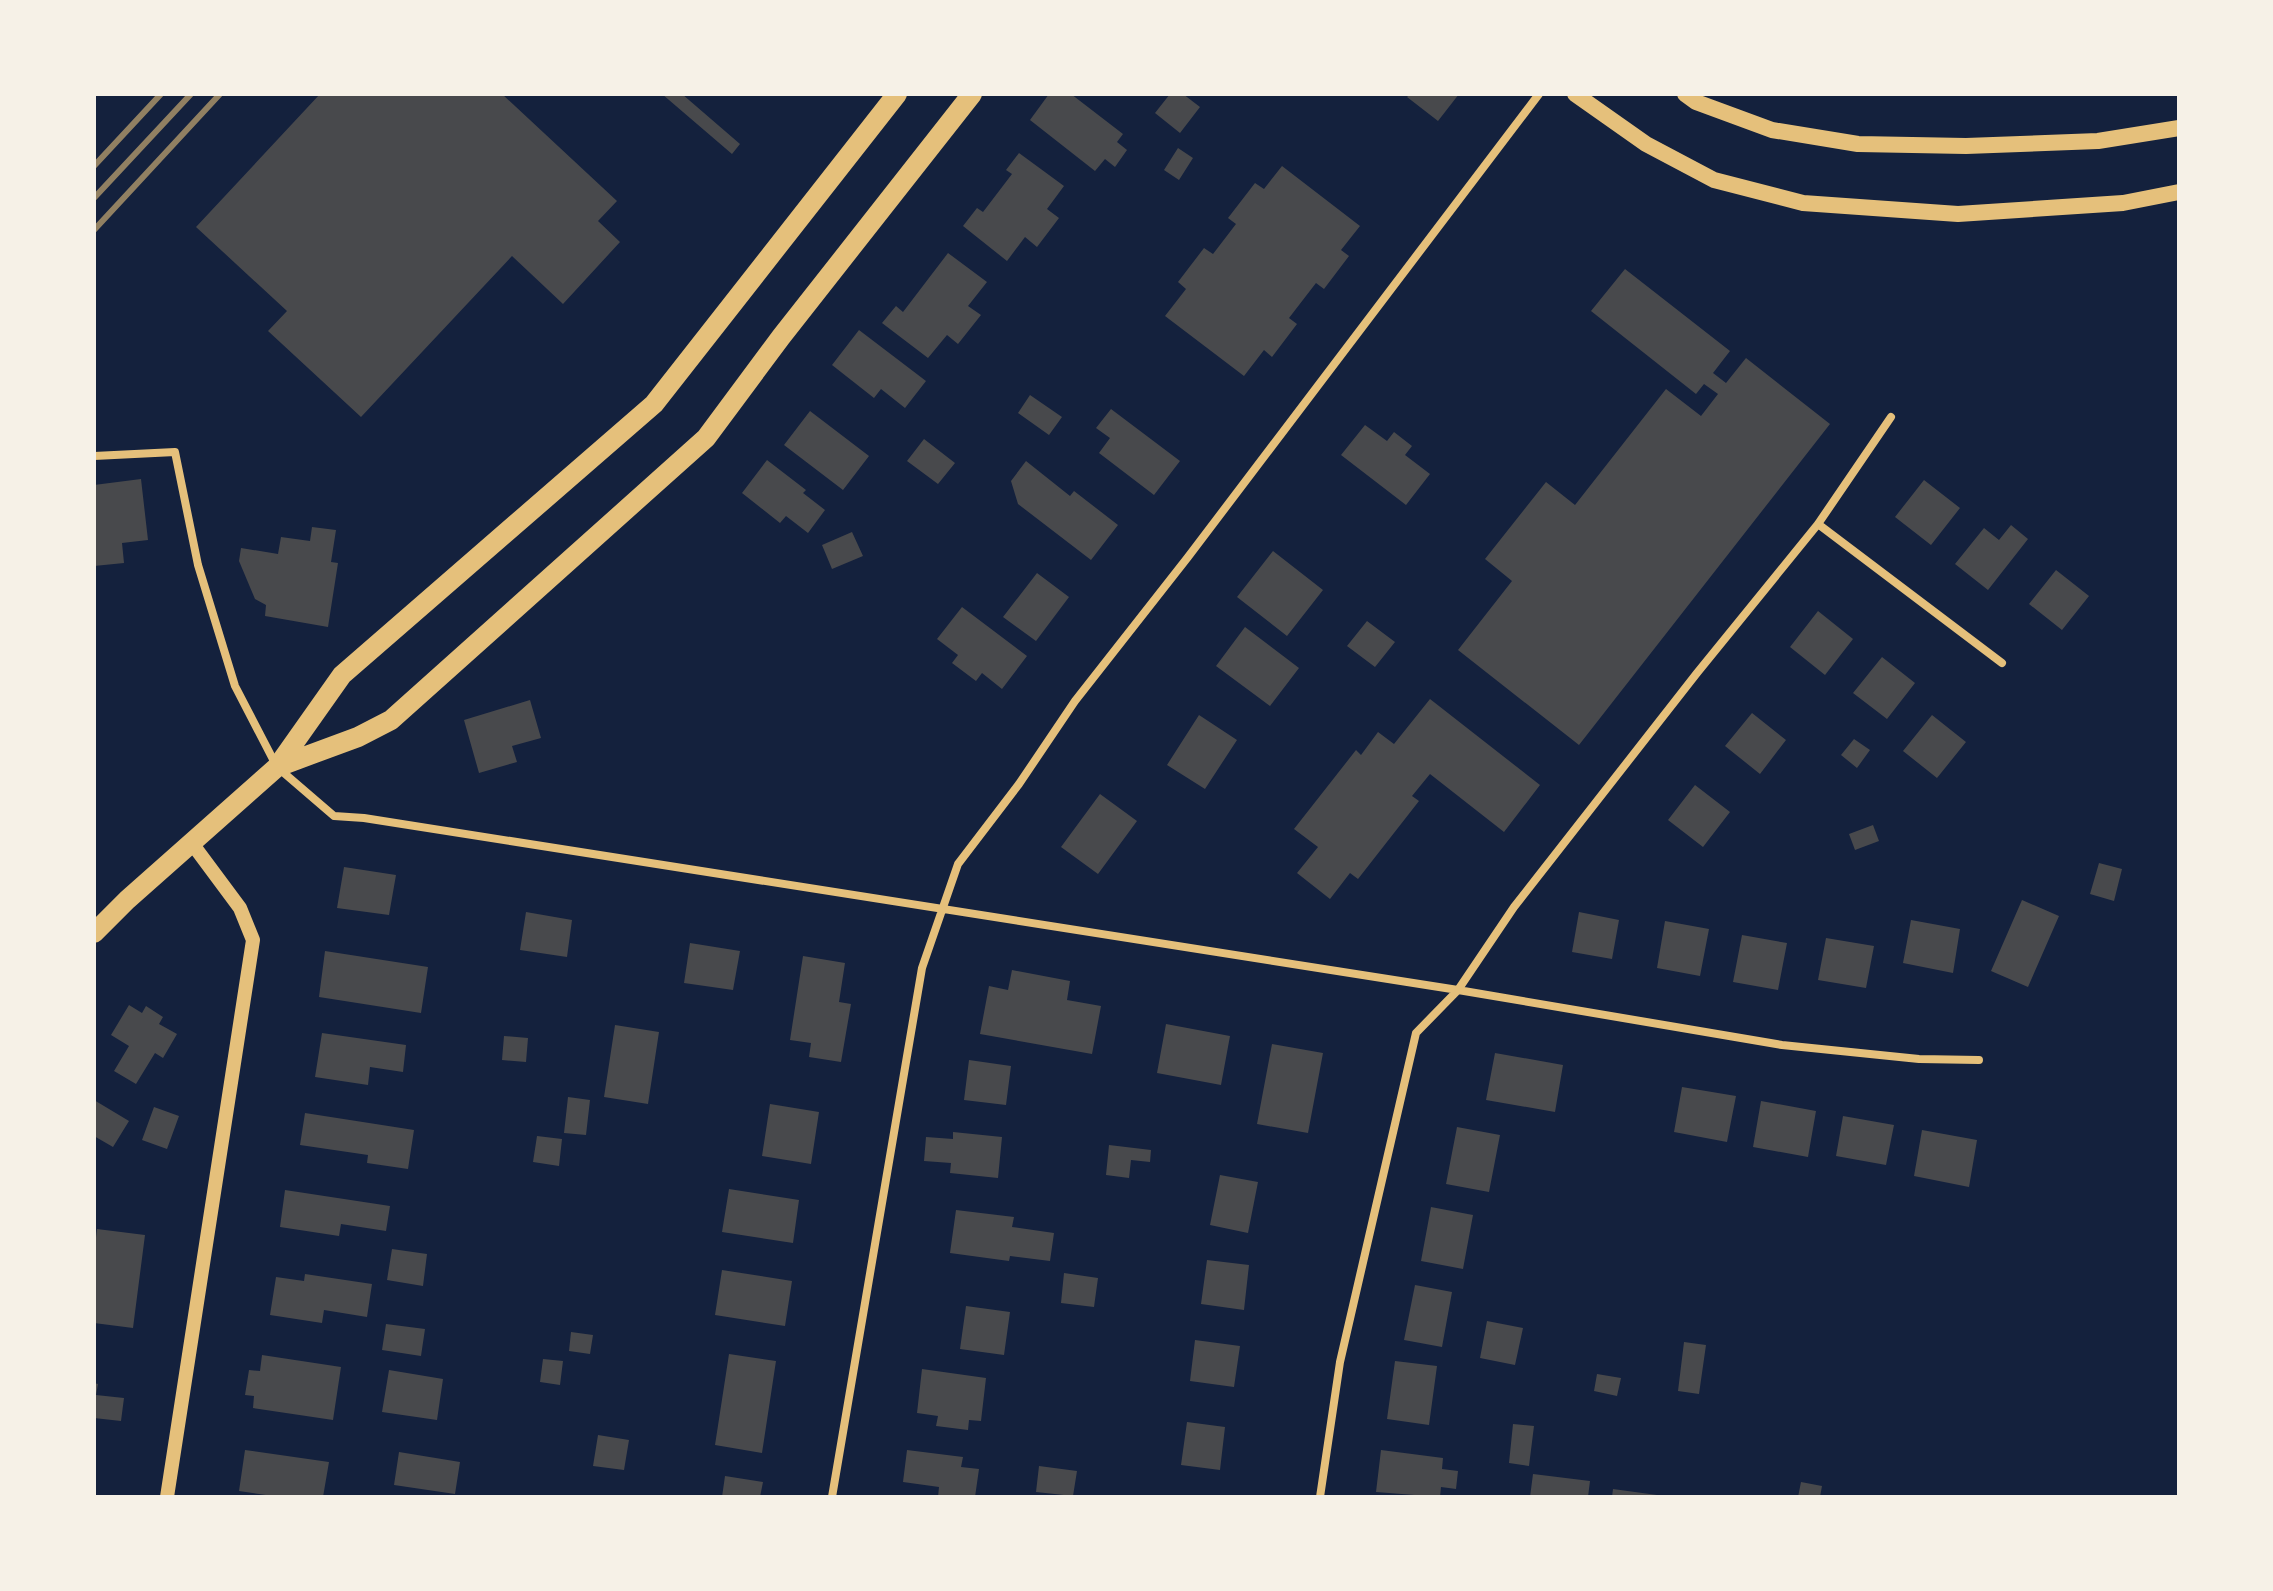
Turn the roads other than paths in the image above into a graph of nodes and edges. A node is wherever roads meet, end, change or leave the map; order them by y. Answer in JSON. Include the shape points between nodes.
{"nodes":[{"id":1,"x":897,"y":94,"type":"edge"},
{"id":2,"x":972,"y":94,"type":"edge"},
{"id":3,"x":1539,"y":94,"type":"edge"},
{"id":4,"x":1575,"y":94,"type":"edge"},
{"id":5,"x":1685,"y":94,"type":"edge"},
{"id":6,"x":2179,"y":128,"type":"edge"},
{"id":7,"x":2179,"y":192,"type":"edge"},
{"id":8,"x":1891,"y":417,"type":"dead end"},
{"id":9,"x":94,"y":456,"type":"edge"},
{"id":10,"x":1818,"y":524,"type":"junction"},
{"id":11,"x":2002,"y":663,"type":"dead end"},
{"id":12,"x":277,"y":767,"type":"junction"},
{"id":13,"x":191,"y":842,"type":"junction"},
{"id":14,"x":942,"y":910,"type":"junction"},
{"id":15,"x":94,"y":933,"type":"edge"},
{"id":16,"x":1458,"y":990,"type":"junction"},
{"id":17,"x":1979,"y":1060,"type":"dead end"},
{"id":18,"x":167,"y":1497,"type":"edge"},
{"id":19,"x":832,"y":1497,"type":"edge"},
{"id":20,"x":1320,"y":1497,"type":"edge"}],
"edges":[{"from":1,"to":12,"type":"main road","via":[[654,404],[342,675]]},
{"from":2,"to":12,"type":"main road","via":[[706,438],[391,720]]},
{"from":3,"to":14,"type":"street","via":[[1075,701],[958,864]]},
{"from":4,"to":7,"type":"main road","via":[[1646,144],[1714,180],[1803,203],[1958,214],[2123,203]]},
{"from":5,"to":6,"type":"main road","via":[[1772,130],[1858,144],[2098,141]]},
{"from":8,"to":10,"type":"street"},
{"from":9,"to":12,"type":"street","via":[[175,452],[198,565],[235,686]]},
{"from":10,"to":11,"type":"street"},
{"from":10,"to":16,"type":"street","via":[[1514,907]]},
{"from":12,"to":13,"type":"main road"},
{"from":12,"to":14,"type":"street","via":[[334,816]]},
{"from":13,"to":15,"type":"main road"},
{"from":13,"to":18,"type":"street","via":[[240,908],[253,940]]},
{"from":14,"to":16,"type":"street"},
{"from":14,"to":19,"type":"street","via":[[922,968]]},
{"from":16,"to":17,"type":"street","via":[[1782,1045]]},
{"from":16,"to":20,"type":"street","via":[[1416,1033],[1340,1362]]}]}
